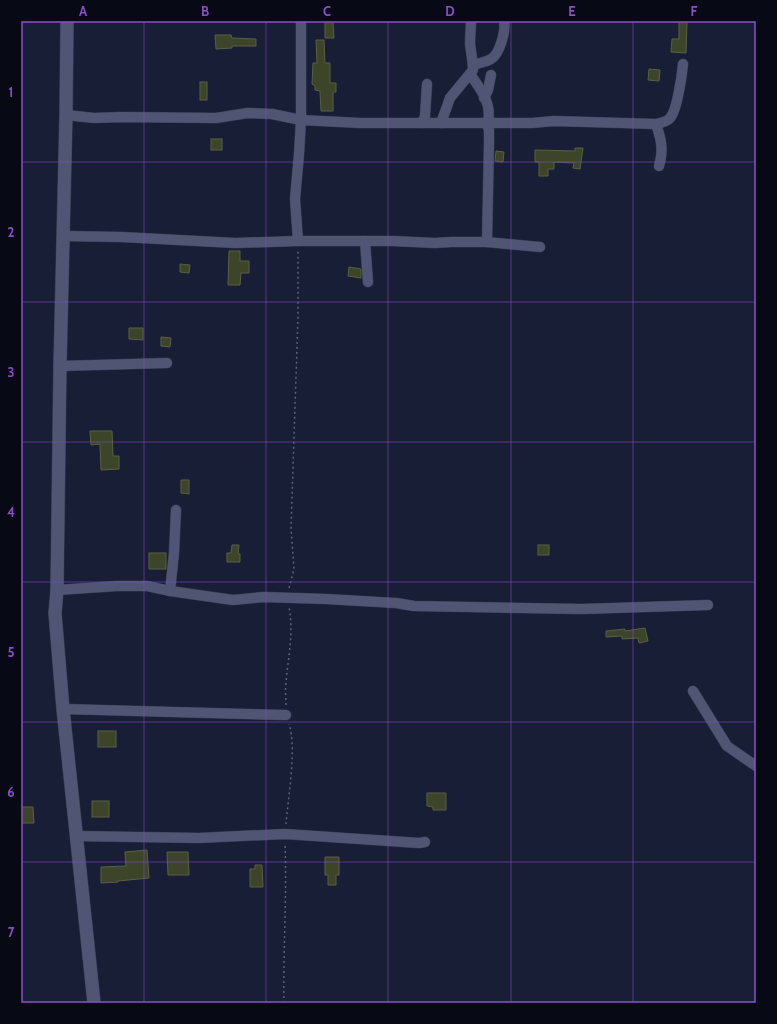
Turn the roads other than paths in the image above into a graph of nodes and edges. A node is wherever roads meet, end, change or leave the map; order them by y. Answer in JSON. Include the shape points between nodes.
{"nodes":[{"id":1,"x":67,"y":21,"type":"edge"},
{"id":2,"x":301,"y":21,"type":"edge"},
{"id":3,"x":470,"y":21,"type":"edge"},
{"id":4,"x":504,"y":21,"type":"edge"},
{"id":5,"x":683,"y":64,"type":"dead end"},
{"id":6,"x":472,"y":69,"type":"junction"},
{"id":7,"x":492,"y":74,"type":"dead end"},
{"id":8,"x":427,"y":84,"type":"dead end"},
{"id":9,"x":484,"y":98,"type":"junction"},
{"id":10,"x":66,"y":115,"type":"junction"},
{"id":11,"x":300,"y":120,"type":"junction"},
{"id":12,"x":487,"y":122,"type":"junction"},
{"id":13,"x":422,"y":123,"type":"junction"},
{"id":14,"x":441,"y":123,"type":"junction"},
{"id":15,"x":656,"y":124,"type":"junction"},
{"id":16,"x":659,"y":166,"type":"dead end"},
{"id":17,"x":63,"y":236,"type":"junction"},
{"id":18,"x":298,"y":240,"type":"junction"},
{"id":19,"x":365,"y":241,"type":"junction"},
{"id":20,"x":487,"y":242,"type":"junction"},
{"id":21,"x":540,"y":247,"type":"dead end"},
{"id":22,"x":368,"y":282,"type":"dead end"},
{"id":23,"x":167,"y":363,"type":"dead end"},
{"id":24,"x":60,"y":366,"type":"junction"},
{"id":25,"x":176,"y":510,"type":"dead end"},
{"id":26,"x":58,"y":590,"type":"junction"},
{"id":27,"x":170,"y":591,"type":"junction"},
{"id":28,"x":708,"y":605,"type":"dead end"},
{"id":29,"x":693,"y":691,"type":"dead end"},
{"id":30,"x":63,"y":709,"type":"junction"},
{"id":31,"x":286,"y":715,"type":"road end"},
{"id":32,"x":756,"y":766,"type":"edge"},
{"id":33,"x":76,"y":836,"type":"junction"},
{"id":34,"x":425,"y":842,"type":"dead end"},
{"id":35,"x":94,"y":1003,"type":"edge"}],
"edges":[{"from":1,"to":10,"type":"street"},
{"from":2,"to":11,"type":"street"},
{"from":3,"to":6,"type":"street"},
{"from":4,"to":6,"type":"street","via":[[505,29],[495,55]]},
{"from":5,"to":15,"type":"street","via":[[681,84],[673,112],[665,122]]},
{"from":6,"to":9,"type":"street"},
{"from":6,"to":14,"type":"street","via":[[450,98]]},
{"from":7,"to":9,"type":"street"},
{"from":8,"to":13,"type":"street","via":[[425,116]]},
{"from":9,"to":12,"type":"street","via":[[490,108]]},
{"from":10,"to":11,"type":"street","via":[[94,118],[216,118],[248,113],[272,114]]},
{"from":10,"to":17,"type":"street"},
{"from":11,"to":13,"type":"street"},
{"from":11,"to":18,"type":"street","via":[[295,200]]},
{"from":12,"to":14,"type":"street"},
{"from":12,"to":15,"type":"street"},
{"from":12,"to":20,"type":"street"},
{"from":13,"to":14,"type":"street"},
{"from":15,"to":16,"type":"street","via":[[661,139],[662,154]]},
{"from":17,"to":18,"type":"street","via":[[235,243]]},
{"from":17,"to":24,"type":"street"},
{"from":18,"to":19,"type":"street"},
{"from":19,"to":20,"type":"street"},
{"from":19,"to":22,"type":"street"},
{"from":20,"to":21,"type":"street"},
{"from":23,"to":24,"type":"street"},
{"from":24,"to":26,"type":"street"},
{"from":25,"to":27,"type":"street"},
{"from":26,"to":27,"type":"street","via":[[147,586]]},
{"from":26,"to":30,"type":"street","via":[[55,614]]},
{"from":27,"to":28,"type":"street","via":[[233,600],[263,597],[326,599],[414,606],[582,609]]},
{"from":29,"to":32,"type":"street","via":[[727,746]]},
{"from":30,"to":31,"type":"street"},
{"from":30,"to":33,"type":"street"},
{"from":33,"to":34,"type":"street","via":[[199,838],[285,834]]},
{"from":33,"to":35,"type":"street"}]}
